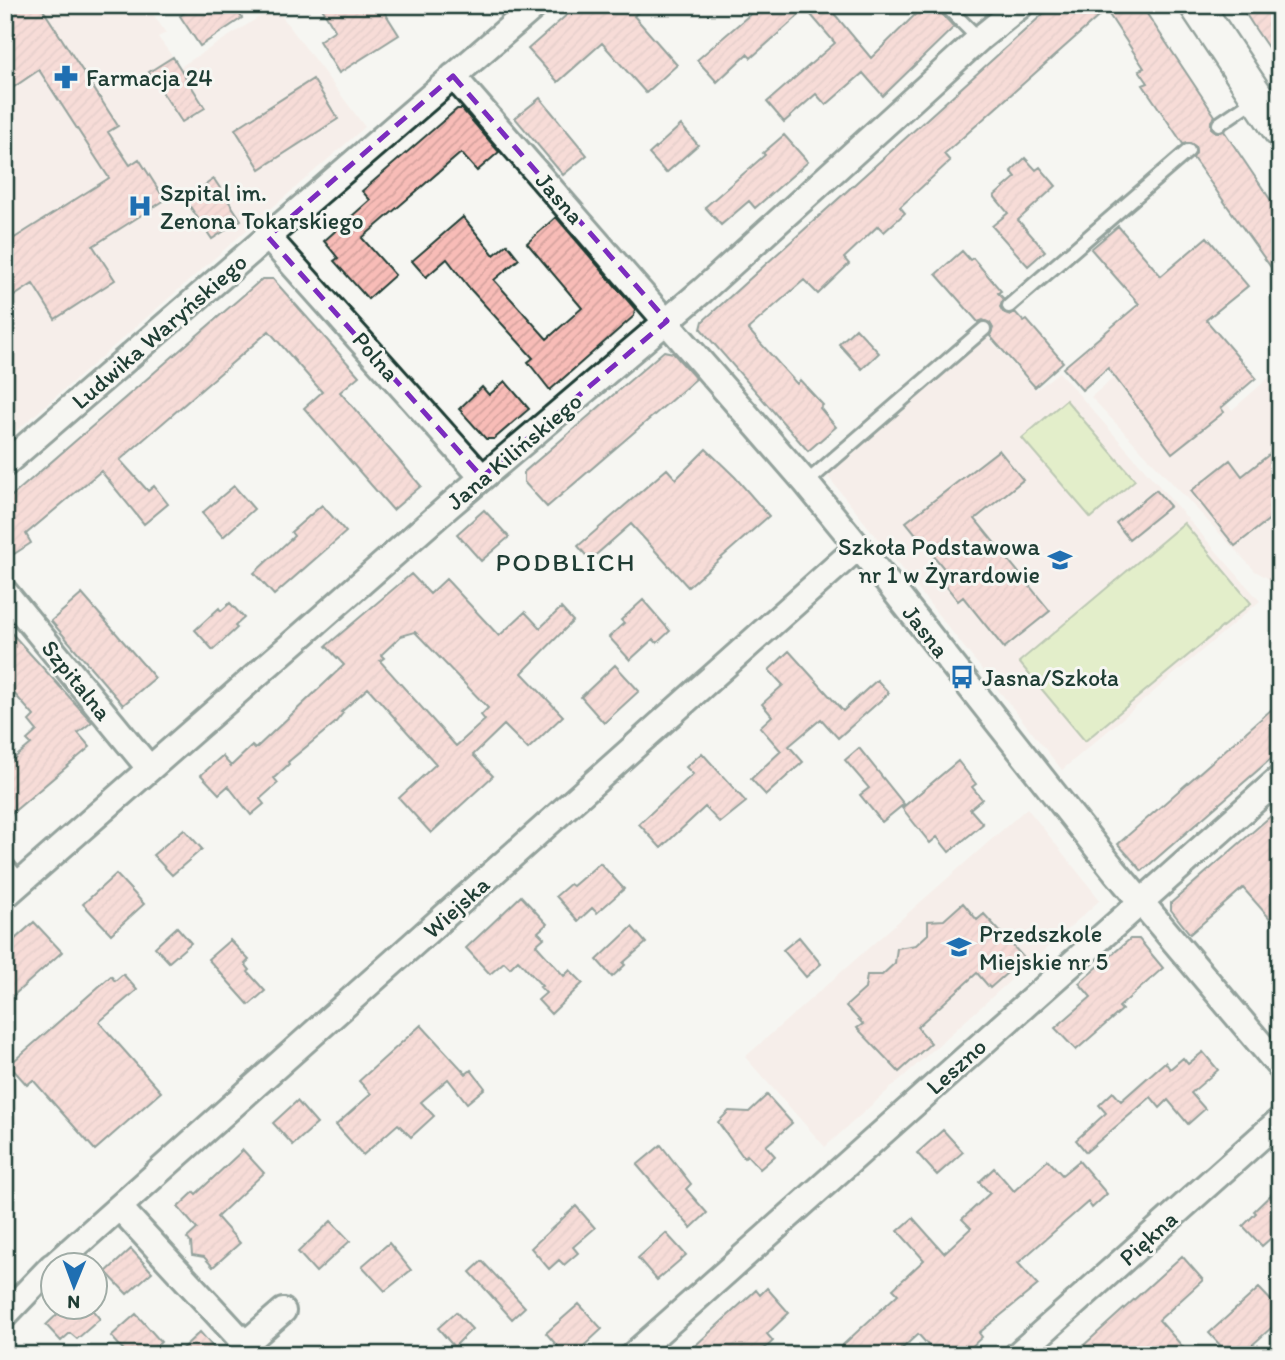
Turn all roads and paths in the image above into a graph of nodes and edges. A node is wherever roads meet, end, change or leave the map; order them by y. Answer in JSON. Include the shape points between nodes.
{"nodes":[{"id":1,"x":536,"y":5,"type":"edge"},
{"id":2,"x":945,"y":5,"type":"edge"},
{"id":3,"x":1021,"y":5,"type":"edge"},
{"id":4,"x":1196,"y":5,"type":"edge"},
{"id":5,"x":979,"y":39,"type":"junction"},
{"id":6,"x":453,"y":76,"type":"junction"},
{"id":7,"x":1270,"y":107,"type":"edge"},
{"id":8,"x":1219,"y":124,"type":"dead end"},
{"id":9,"x":1188,"y":151,"type":"dead end"},
{"id":10,"x":268,"y":237,"type":"junction"},
{"id":11,"x":1009,"y":306,"type":"dead end"},
{"id":12,"x":667,"y":321,"type":"junction"},
{"id":13,"x":984,"y":328,"type":"dead end"},
{"id":14,"x":5,"y":464,"type":"edge"},
{"id":15,"x":482,"y":477,"type":"junction"},
{"id":16,"x":806,"y":483,"type":"junction"},
{"id":17,"x":858,"y":547,"type":"junction"},
{"id":18,"x":5,"y":592,"type":"edge"},
{"id":19,"x":149,"y":768,"type":"junction"},
{"id":20,"x":1280,"y":778,"type":"edge"},
{"id":21,"x":5,"y":862,"type":"edge"},
{"id":22,"x":13,"y":889,"type":"edge"},
{"id":23,"x":1140,"y":902,"type":"junction"},
{"id":24,"x":1280,"y":1067,"type":"edge"},
{"id":25,"x":1280,"y":1120,"type":"edge"},
{"id":26,"x":120,"y":1208,"type":"junction"},
{"id":27,"x":69,"y":1252,"type":"edge"},
{"id":28,"x":38,"y":1281,"type":"edge"},
{"id":29,"x":283,"y":1311,"type":"dead end"},
{"id":30,"x":5,"y":1315,"type":"edge"},
{"id":31,"x":633,"y":1355,"type":"edge"},
{"id":32,"x":1017,"y":1355,"type":"edge"}],
"edges":[{"from":1,"to":6,"type":"street","name":"Ludwika Waryńskiego"},
{"from":2,"to":5,"type":"lane"},
{"from":3,"to":5,"type":"street","name":"Jana Kilińskiego"},
{"from":4,"to":7,"type":"street"},
{"from":5,"to":12,"type":"street","name":"Jana Kilińskiego"},
{"from":6,"to":10,"type":"street","name":"Ludwika Waryńskiego"},
{"from":6,"to":12,"type":"street","name":"Jasna"},
{"from":7,"to":8,"type":"lane"},
{"from":9,"to":11,"type":"lane"},
{"from":10,"to":14,"type":"street","name":"Ludwika Waryńskiego"},
{"from":10,"to":15,"type":"street","name":"Polna"},
{"from":12,"to":15,"type":"street","name":"Jana Kilińskiego"},
{"from":12,"to":16,"type":"street","name":"Jasna"},
{"from":13,"to":16,"type":"lane"},
{"from":15,"to":19,"type":"street","name":"Jana Kilińskiego"},
{"from":16,"to":17,"type":"street","name":"Jasna"},
{"from":17,"to":23,"type":"street","name":"Jasna"},
{"from":17,"to":26,"type":"street","name":"Wiejska"},
{"from":18,"to":19,"type":"street","name":"Szpitalna"},
{"from":19,"to":22,"type":"street","name":"Jana Kilińskiego"},
{"from":20,"to":23,"type":"street","name":"Leszno"},
{"from":21,"to":22,"type":"lane"},
{"from":23,"to":24,"type":"street","name":"Jasna"},
{"from":23,"to":31,"type":"street","name":"Leszno"},
{"from":25,"to":32,"type":"street","name":"Piękna"},
{"from":26,"to":27,"type":"street","name":"Wiejska"},
{"from":26,"to":29,"type":"street","via":[[245,1344]]},
{"from":28,"to":30,"type":"street","name":"Wiejska"}]}
